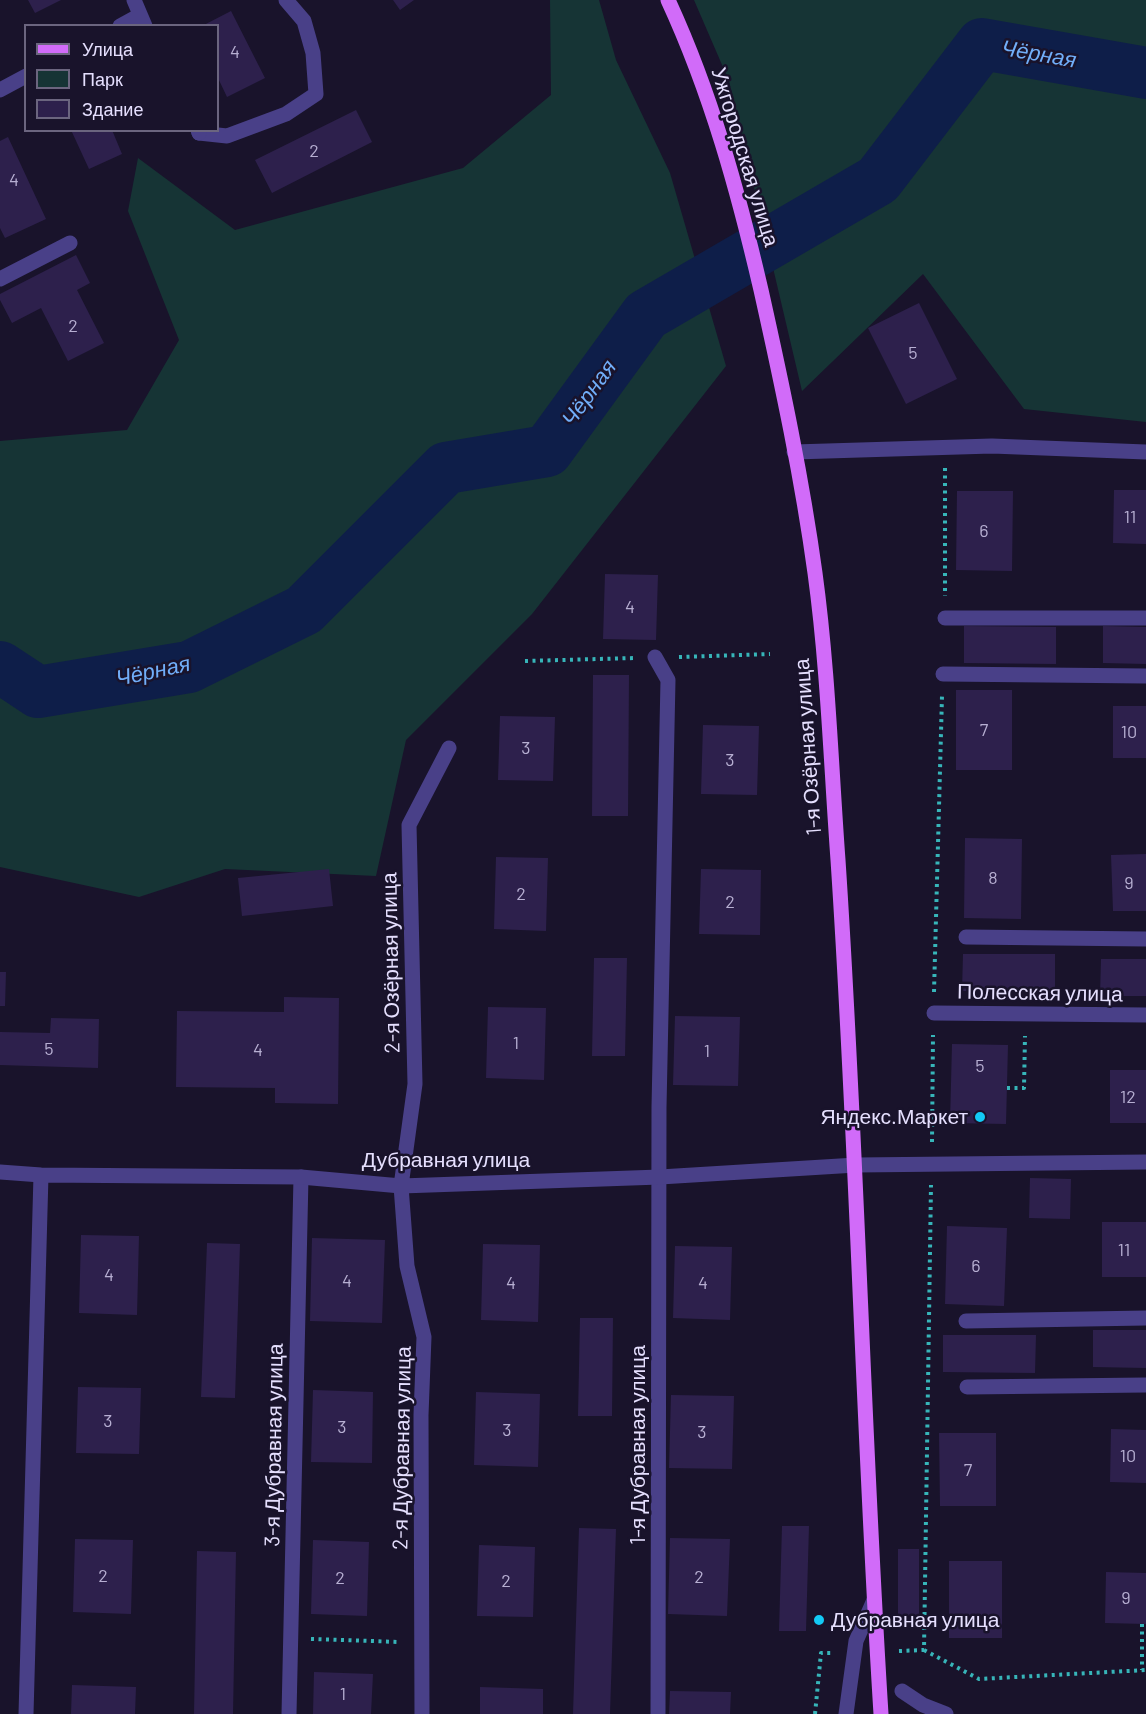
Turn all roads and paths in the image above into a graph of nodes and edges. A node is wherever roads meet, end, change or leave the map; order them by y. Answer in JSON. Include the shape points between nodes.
{"nodes":[{"id":1,"x":134,"y":0,"type":"edge"},
{"id":2,"x":286,"y":0,"type":"edge"},
{"id":3,"x":668,"y":0,"type":"edge"},
{"id":4,"x":143,"y":20,"type":"edge"},
{"id":5,"x":128,"y":24,"type":"edge"},
{"id":6,"x":24,"y":77,"type":"edge"},
{"id":7,"x":0,"y":90,"type":"edge"},
{"id":8,"x":199,"y":132,"type":"edge"},
{"id":9,"x":70,"y":243,"type":"dead end"},
{"id":10,"x":0,"y":279,"type":"edge"},
{"id":11,"x":770,"y":329,"type":"joint"},
{"id":12,"x":945,"y":448,"type":"junction"},
{"id":13,"x":794,"y":452,"type":"junction"},
{"id":14,"x":1146,"y":452,"type":"edge"},
{"id":15,"x":945,"y":618,"type":"joint"},
{"id":16,"x":1146,"y":618,"type":"edge"},
{"id":17,"x":770,"y":654,"type":"dead end"},
{"id":18,"x":655,"y":657,"type":"junction"},
{"id":19,"x":525,"y":661,"type":"dead end"},
{"id":20,"x":943,"y":674,"type":"joint"},
{"id":21,"x":1146,"y":676,"type":"edge"},
{"id":22,"x":448,"y":748,"type":"dead end"},
{"id":23,"x":966,"y":937,"type":"dead end"},
{"id":24,"x":1146,"y":939,"type":"edge"},
{"id":25,"x":934,"y":1013,"type":"junction"},
{"id":26,"x":1026,"y":1014,"type":"junction"},
{"id":27,"x":1146,"y":1015,"type":"edge"},
{"id":28,"x":1007,"y":1088,"type":"dead end"},
{"id":29,"x":1146,"y":1162,"type":"edge"},
{"id":30,"x":931,"y":1163,"type":"junction"},
{"id":31,"x":856,"y":1165,"type":"junction"},
{"id":32,"x":0,"y":1172,"type":"edge"},
{"id":33,"x":41,"y":1175,"type":"junction"},
{"id":34,"x":301,"y":1177,"type":"junction"},
{"id":35,"x":660,"y":1177,"type":"junction"},
{"id":36,"x":401,"y":1186,"type":"junction"},
{"id":37,"x":1146,"y":1318,"type":"edge"},
{"id":38,"x":966,"y":1321,"type":"dead end"},
{"id":39,"x":1146,"y":1385,"type":"edge"},
{"id":40,"x":968,"y":1388,"type":"dead end"},
{"id":41,"x":874,"y":1600,"type":"junction"},
{"id":42,"x":1142,"y":1624,"type":"dead end"},
{"id":43,"x":291,"y":1639,"type":"junction"},
{"id":44,"x":421,"y":1643,"type":"junction"},
{"id":45,"x":924,"y":1650,"type":"junction"},
{"id":46,"x":877,"y":1651,"type":"junction"},
{"id":47,"x":853,"y":1652,"type":"junction"},
{"id":48,"x":1144,"y":1670,"type":"edge"},
{"id":49,"x":902,"y":1691,"type":"dead end"},
{"id":50,"x":26,"y":1714,"type":"edge"},
{"id":51,"x":289,"y":1714,"type":"edge"},
{"id":52,"x":422,"y":1714,"type":"edge"},
{"id":53,"x":658,"y":1714,"type":"edge"},
{"id":54,"x":815,"y":1714,"type":"edge"},
{"id":55,"x":846,"y":1714,"type":"edge"},
{"id":56,"x":881,"y":1714,"type":"edge"},
{"id":57,"x":946,"y":1714,"type":"edge"}],
"edges":[{"from":1,"to":4,"type":"street"},
{"from":2,"to":8,"type":"street","via":[[304,21],[313,53],[316,94],[286,114],[227,136]]},
{"from":3,"to":11,"type":"main road","name":"Ужгородская улица","via":[[720,132]]},
{"from":4,"to":5,"type":"street"},
{"from":6,"to":7,"type":"street"},
{"from":9,"to":10,"type":"street"},
{"from":11,"to":13,"type":"main road","name":"1-я Озёрная улица"},
{"from":12,"to":13,"type":"street"},
{"from":12,"to":14,"type":"street"},
{"from":12,"to":15,"type":"path"},
{"from":13,"to":31,"type":"main road","name":"1-я Озёрная улица","via":[[815,574],[826,687]]},
{"from":15,"to":16,"type":"street"},
{"from":17,"to":18,"type":"path"},
{"from":18,"to":19,"type":"path"},
{"from":18,"to":35,"type":"street","via":[[668,680]]},
{"from":20,"to":21,"type":"street"},
{"from":20,"to":25,"type":"path"},
{"from":22,"to":36,"type":"street","name":"2-я Озёрная улица","via":[[409,825],[415,1084]]},
{"from":23,"to":24,"type":"street"},
{"from":25,"to":26,"type":"street","name":"Полесская улица"},
{"from":25,"to":30,"type":"path"},
{"from":26,"to":27,"type":"street","name":"Полесская улица"},
{"from":26,"to":28,"type":"path","via":[[1024,1088]]},
{"from":29,"to":30,"type":"street","name":"Дубравная улица"},
{"from":30,"to":31,"type":"street","name":"Дубравная улица"},
{"from":30,"to":45,"type":"path"},
{"from":31,"to":35,"type":"street","name":"Дубравная улица"},
{"from":31,"to":41,"type":"main road"},
{"from":32,"to":33,"type":"street","name":"Дубравная улица"},
{"from":33,"to":34,"type":"street","name":"Дубравная улица"},
{"from":33,"to":50,"type":"street"},
{"from":34,"to":36,"type":"street","name":"Дубравная улица"},
{"from":34,"to":43,"type":"street","name":"3-я Дубравная улица"},
{"from":35,"to":36,"type":"street","name":"Дубравная улица"},
{"from":35,"to":53,"type":"street","name":"1-я Дубравная улица"},
{"from":36,"to":44,"type":"street","name":"2-я Дубравная улица","via":[[407,1266],[424,1336]]},
{"from":37,"to":38,"type":"street"},
{"from":39,"to":40,"type":"street"},
{"from":41,"to":46,"type":"main road"},
{"from":41,"to":47,"type":"street"},
{"from":42,"to":48,"type":"path"},
{"from":43,"to":44,"type":"path"},
{"from":43,"to":51,"type":"street","name":"3-я Дубравная улица"},
{"from":44,"to":52,"type":"street","name":"2-я Дубравная улица"},
{"from":45,"to":46,"type":"path"},
{"from":45,"to":48,"type":"path","via":[[979,1679]]},
{"from":46,"to":56,"type":"main road"},
{"from":47,"to":54,"type":"path","via":[[821,1653]]},
{"from":47,"to":55,"type":"street"},
{"from":49,"to":57,"type":"street"}]}
